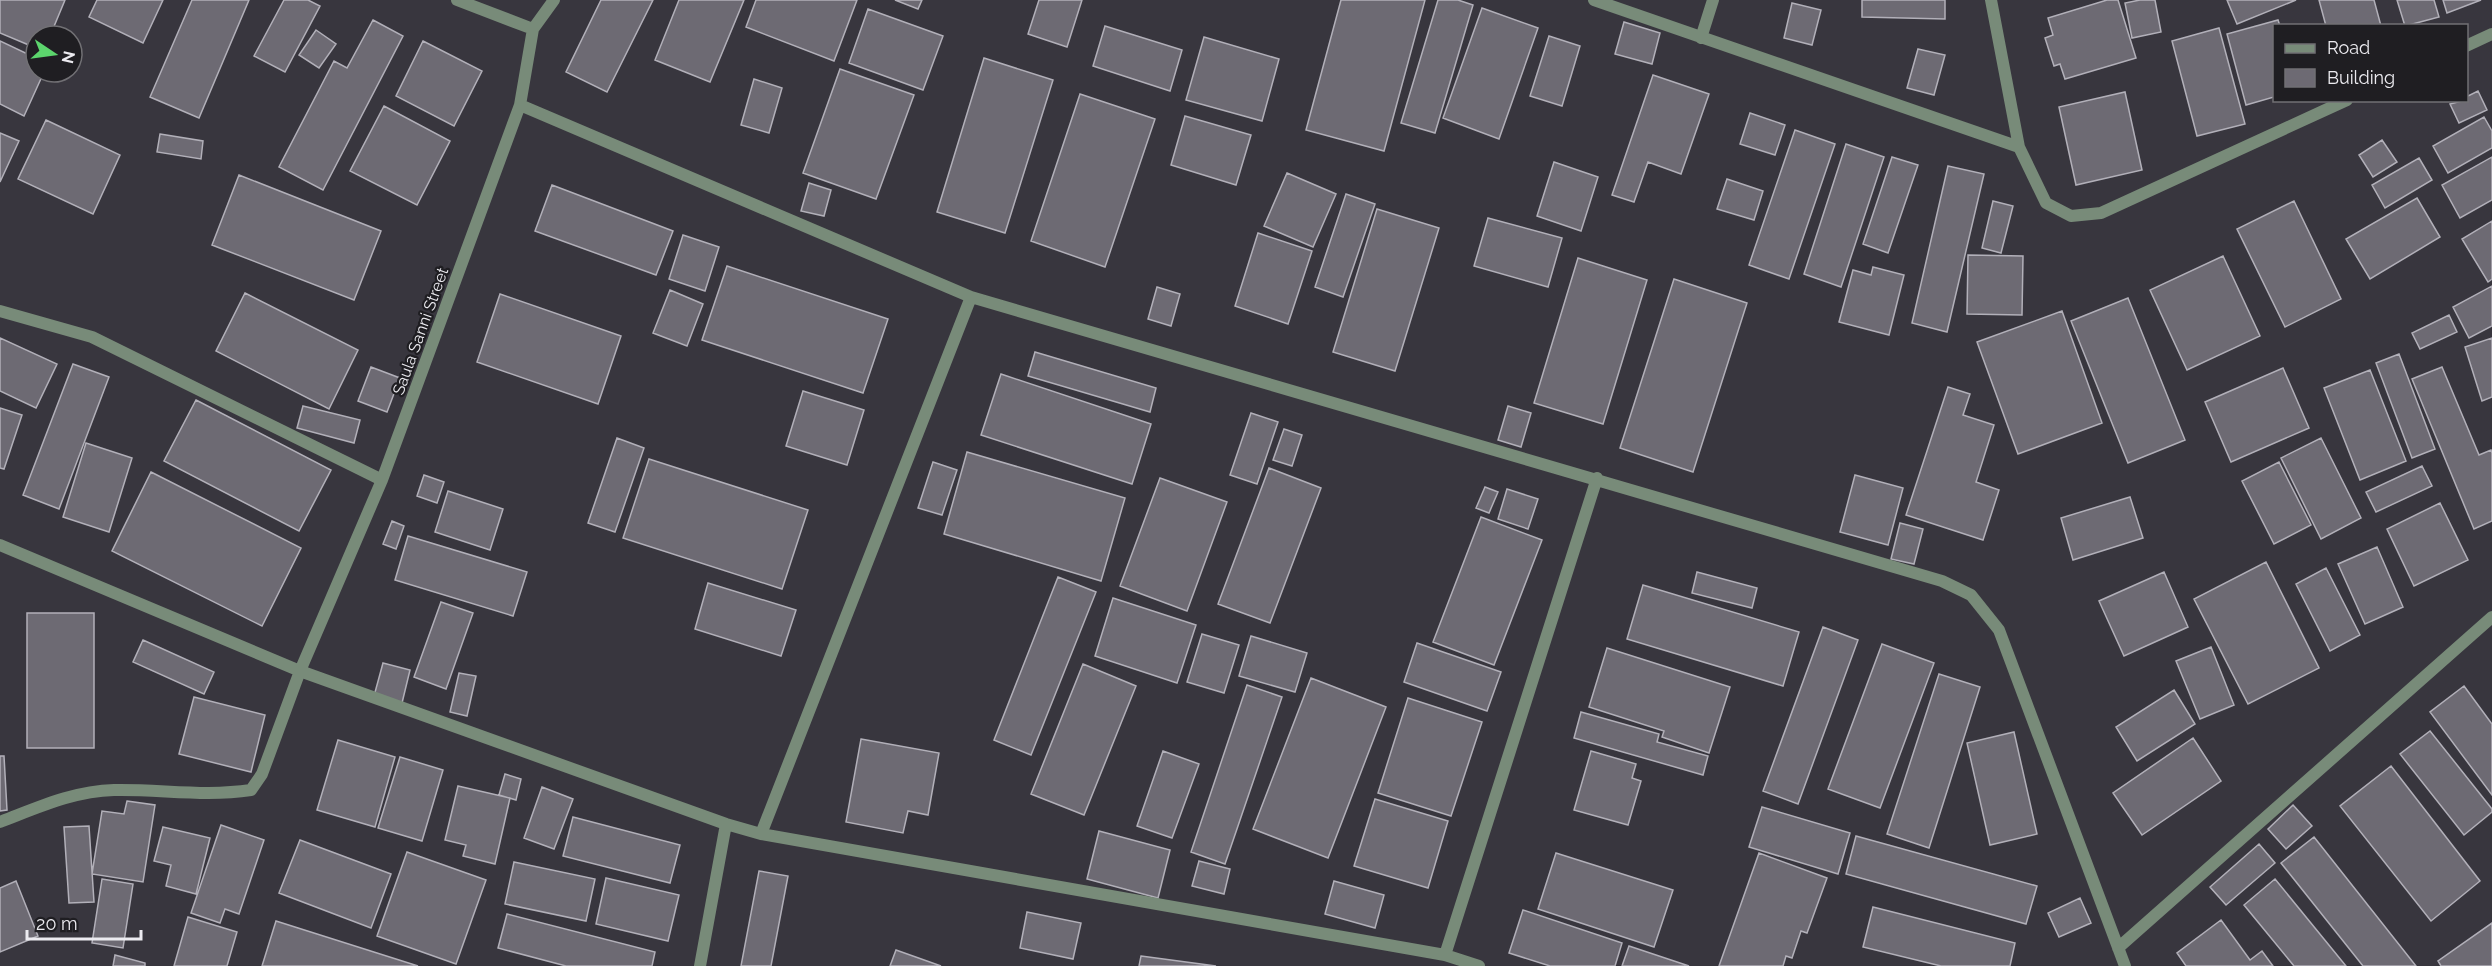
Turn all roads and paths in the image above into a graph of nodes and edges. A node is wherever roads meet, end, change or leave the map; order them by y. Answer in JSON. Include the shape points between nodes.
{"nodes":[{"id":1,"x":457,"y":0,"type":"edge"},
{"id":2,"x":554,"y":0,"type":"edge"},
{"id":3,"x":1594,"y":0,"type":"edge"},
{"id":4,"x":1713,"y":0,"type":"edge"},
{"id":5,"x":1991,"y":0,"type":"edge"},
{"id":6,"x":533,"y":30,"type":"junction"},
{"id":7,"x":2492,"y":34,"type":"edge"},
{"id":8,"x":1701,"y":38,"type":"junction"},
{"id":9,"x":2468,"y":45,"type":"edge"},
{"id":10,"x":2344,"y":102,"type":"edge"},
{"id":11,"x":520,"y":105,"type":"junction"},
{"id":12,"x":2019,"y":147,"type":"junction"},
{"id":13,"x":971,"y":297,"type":"junction"},
{"id":14,"x":0,"y":311,"type":"edge"},
{"id":15,"x":1597,"y":478,"type":"junction"},
{"id":16,"x":382,"y":480,"type":"junction"},
{"id":17,"x":0,"y":545,"type":"edge"},
{"id":18,"x":2492,"y":617,"type":"edge"},
{"id":19,"x":300,"y":671,"type":"junction"},
{"id":20,"x":0,"y":822,"type":"edge"},
{"id":21,"x":726,"y":824,"type":"junction"},
{"id":22,"x":761,"y":834,"type":"junction"},
{"id":23,"x":2118,"y":948,"type":"junction"},
{"id":24,"x":1445,"y":955,"type":"junction"},
{"id":25,"x":700,"y":966,"type":"edge"},
{"id":26,"x":1479,"y":966,"type":"edge"},
{"id":27,"x":2125,"y":966,"type":"edge"}],
"edges":[{"from":1,"to":6,"type":"street"},
{"from":2,"to":6,"type":"street","name":"Saula Sanni Street"},
{"from":3,"to":8,"type":"street"},
{"from":4,"to":8,"type":"street"},
{"from":5,"to":12,"type":"street"},
{"from":6,"to":11,"type":"street","name":"Saula Sanni Street"},
{"from":7,"to":9,"type":"street"},
{"from":8,"to":12,"type":"street"},
{"from":10,"to":12,"type":"street","via":[[2101,213],[2071,216],[2046,203]]},
{"from":11,"to":13,"type":"street"},
{"from":11,"to":16,"type":"street","name":"Saula Sanni Street"},
{"from":13,"to":15,"type":"street"},
{"from":13,"to":22,"type":"street"},
{"from":14,"to":16,"type":"street","via":[[92,337]]},
{"from":15,"to":23,"type":"street","via":[[1942,581],[1971,595],[1999,630]]},
{"from":15,"to":24,"type":"street"},
{"from":16,"to":19,"type":"street","name":"Saula Sanni Street"},
{"from":17,"to":19,"type":"street"},
{"from":18,"to":23,"type":"street"},
{"from":19,"to":20,"type":"street","name":"Saula Sanni Street","via":[[262,774],[251,790],[227,794],[112,790],[70,796]]},
{"from":19,"to":21,"type":"street"},
{"from":21,"to":22,"type":"street"},
{"from":21,"to":25,"type":"street"},
{"from":22,"to":24,"type":"street"},
{"from":23,"to":27,"type":"street"},
{"from":24,"to":26,"type":"street"}]}
